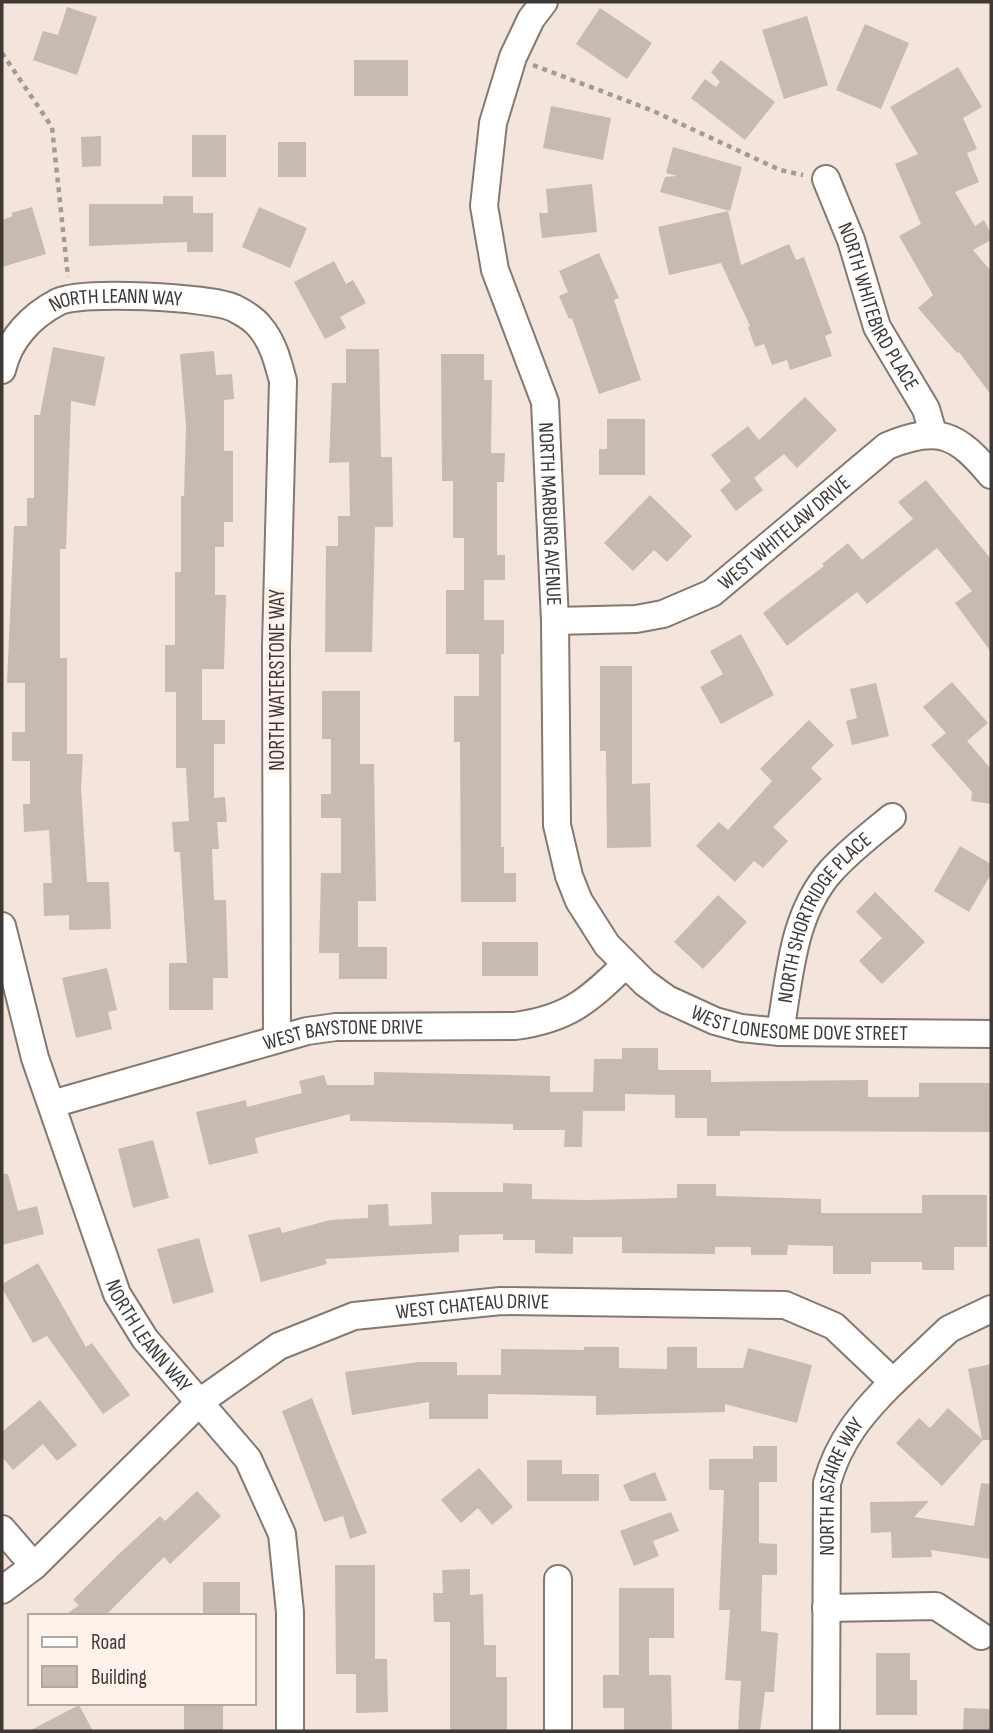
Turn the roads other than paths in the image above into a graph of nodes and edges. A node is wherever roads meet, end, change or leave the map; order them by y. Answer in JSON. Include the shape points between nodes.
{"nodes":[{"id":1,"x":544,"y":2,"type":"edge"},
{"id":2,"x":826,"y":179,"type":"road end"},
{"id":3,"x":260,"y":326,"type":"joint"},
{"id":4,"x":2,"y":370,"type":"edge"},
{"id":5,"x":933,"y":433,"type":"junction"},
{"id":6,"x":991,"y":475,"type":"edge"},
{"id":7,"x":555,"y":621,"type":"junction"},
{"id":8,"x":891,"y":817,"type":"dead end"},
{"id":9,"x":2,"y":926,"type":"edge"},
{"id":10,"x":625,"y":965,"type":"junction"},
{"id":11,"x":780,"y":1032,"type":"junction"},
{"id":12,"x":991,"y":1034,"type":"edge"},
{"id":13,"x":277,"y":1039,"type":"junction"},
{"id":14,"x":52,"y":1104,"type":"junction"},
{"id":15,"x":991,"y":1310,"type":"edge"},
{"id":16,"x":893,"y":1382,"type":"junction"},
{"id":17,"x":201,"y":1401,"type":"junction"},
{"id":18,"x":2,"y":1529,"type":"edge"},
{"id":19,"x":34,"y":1566,"type":"junction"},
{"id":20,"x":558,"y":1579,"type":"dead end"},
{"id":21,"x":2,"y":1590,"type":"edge"},
{"id":22,"x":825,"y":1608,"type":"junction"},
{"id":23,"x":981,"y":1636,"type":"dead end"},
{"id":24,"x":290,"y":1731,"type":"edge"},
{"id":25,"x":558,"y":1731,"type":"edge"},
{"id":26,"x":826,"y":1731,"type":"edge"}],
"edges":[{"from":1,"to":7,"type":"street","name":"NORTH MARBURG AVENUE","via":[[513,57],[493,123],[485,206],[495,270],[545,402]]},
{"from":2,"to":5,"type":"street","name":"NORTH WHITEBIRD PLACE","via":[[851,240],[877,327],[926,409]]},
{"from":3,"to":4,"type":"street","name":"NORTH LEANN WAY","via":[[233,308],[201,300],[90,295],[60,300],[23,325]]},
{"from":3,"to":13,"type":"street","name":"NORTH WATERSTONE WAY","via":[[276,354],[283,381],[276,646]]},
{"from":5,"to":6,"type":"street","via":[[956,439]]},
{"from":5,"to":7,"type":"street","name":"WEST WHITELAW DRIVE","via":[[887,446],[734,578],[689,605],[636,619]]},
{"from":7,"to":10,"type":"street","name":"NORTH MARBURG AVENUE","via":[[555,798],[561,851],[579,901]]},
{"from":8,"to":11,"type":"street","name":"NORTH SHORTRIDGE PLACE","via":[[840,861],[815,892],[795,942]]},
{"from":9,"to":14,"type":"street","name":"NORTH LEANN WAY","via":[[28,1032]]},
{"from":10,"to":11,"type":"street","name":"WEST LONESOME DOVE STREET","via":[[656,991],[691,1011],[741,1028]]},
{"from":10,"to":13,"type":"street","name":"WEST BAYSTONE DRIVE","via":[[591,998],[544,1022],[336,1027]]},
{"from":11,"to":12,"type":"street","name":"WEST LONESOME DOVE STREET"},
{"from":13,"to":14,"type":"street","name":"WEST BAYSTONE DRIVE"},
{"from":14,"to":17,"type":"street","name":"NORTH LEANN WAY","via":[[117,1294],[145,1339]]},
{"from":15,"to":16,"type":"street","via":[[949,1329]]},
{"from":16,"to":17,"type":"street","name":"WEST CHATEAU DRIVE","via":[[834,1326],[785,1305],[501,1301],[354,1316],[279,1346]]},
{"from":16,"to":22,"type":"street","name":"NORTH ASTAIRE WAY","via":[[846,1433],[834,1457],[827,1483]]},
{"from":17,"to":19,"type":"street","name":"WEST CHATEAU DRIVE"},
{"from":17,"to":24,"type":"street","name":"NORTH LEANN WAY","via":[[248,1459],[282,1534],[290,1612]]},
{"from":18,"to":19,"type":"street"},
{"from":19,"to":21,"type":"street","name":"WEST CHATEAU DRIVE"},
{"from":20,"to":25,"type":"street"},
{"from":22,"to":23,"type":"street","via":[[936,1606]]},
{"from":22,"to":26,"type":"street","name":"NORTH ASTAIRE WAY"}]}
